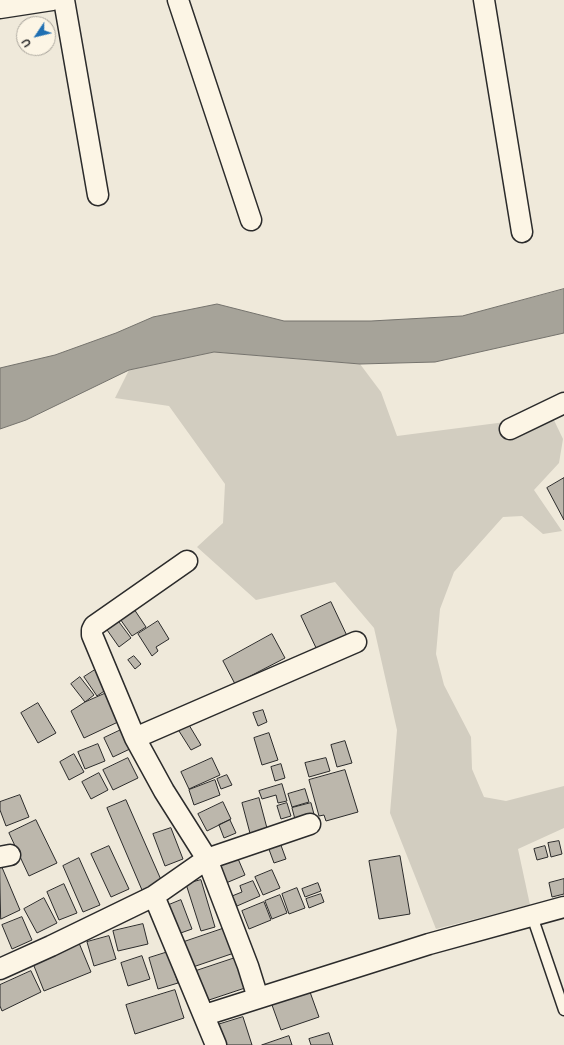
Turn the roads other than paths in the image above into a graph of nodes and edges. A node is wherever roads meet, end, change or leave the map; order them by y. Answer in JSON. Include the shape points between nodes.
{"nodes":[{"id":1,"x":52,"y":0,"type":"edge"},
{"id":2,"x":64,"y":0,"type":"edge"},
{"id":3,"x":178,"y":0,"type":"edge"},
{"id":4,"x":484,"y":0,"type":"edge"},
{"id":5,"x":0,"y":8,"type":"edge"},
{"id":6,"x":98,"y":195,"type":"dead end"},
{"id":7,"x":251,"y":220,"type":"dead end"},
{"id":8,"x":522,"y":232,"type":"dead end"},
{"id":9,"x":563,"y":405,"type":"edge"},
{"id":10,"x":510,"y":429,"type":"dead end"},
{"id":11,"x":187,"y":561,"type":"dead end"},
{"id":12,"x":356,"y":642,"type":"dead end"},
{"id":13,"x":135,"y":738,"type":"junction"},
{"id":14,"x":310,"y":824,"type":"dead end"},
{"id":15,"x":207,"y":859,"type":"junction"},
{"id":16,"x":154,"y":896,"type":"junction"},
{"id":17,"x":564,"y":907,"type":"edge"},
{"id":18,"x":532,"y":916,"type":"junction"},
{"id":19,"x":0,"y":969,"type":"edge"},
{"id":20,"x":258,"y":998,"type":"junction"},
{"id":21,"x":564,"y":1010,"type":"edge"},
{"id":22,"x":205,"y":1015,"type":"junction"},
{"id":23,"x":216,"y":1045,"type":"edge"}],
"edges":[{"from":1,"to":5,"type":"street"},
{"from":2,"to":6,"type":"street"},
{"from":3,"to":7,"type":"street"},
{"from":4,"to":8,"type":"street"},
{"from":9,"to":10,"type":"street"},
{"from":11,"to":13,"type":"street","via":[[94,626],[92,630]]},
{"from":12,"to":13,"type":"street"},
{"from":13,"to":15,"type":"street","via":[[164,791]]},
{"from":14,"to":15,"type":"street"},
{"from":15,"to":16,"type":"street"},
{"from":15,"to":20,"type":"street"},
{"from":16,"to":19,"type":"street"},
{"from":16,"to":22,"type":"street"},
{"from":17,"to":18,"type":"street"},
{"from":18,"to":20,"type":"street","via":[[429,944]]},
{"from":18,"to":21,"type":"lane"},
{"from":20,"to":22,"type":"street"},
{"from":22,"to":23,"type":"street"}]}
